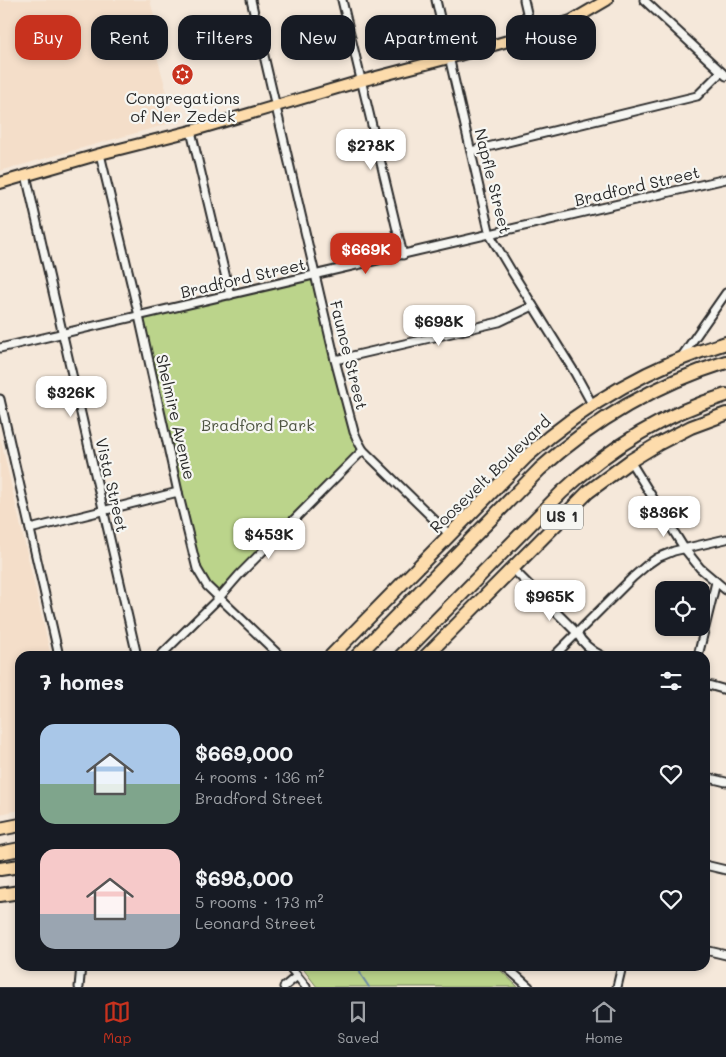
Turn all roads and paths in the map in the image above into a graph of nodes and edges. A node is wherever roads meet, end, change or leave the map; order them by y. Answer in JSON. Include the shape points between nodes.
{"nodes":[{"id":1,"x":251,"y":0,"type":"edge"},
{"id":2,"x":342,"y":0,"type":"edge"},
{"id":3,"x":436,"y":0,"type":"edge"},
{"id":4,"x":524,"y":0,"type":"edge"},
{"id":5,"x":607,"y":0,"type":"edge"},
{"id":6,"x":644,"y":0,"type":"edge"},
{"id":7,"x":439,"y":15,"type":"edge"},
{"id":8,"x":528,"y":15,"type":"edge"},
{"id":9,"x":580,"y":15,"type":"edge"},
{"id":10,"x":441,"y":60,"type":"edge"},
{"id":11,"x":449,"y":60,"type":"edge"},
{"id":12,"x":724,"y":74,"type":"edge"},
{"id":13,"x":361,"y":81,"type":"junction"},
{"id":14,"x":276,"y":106,"type":"junction"},
{"id":15,"x":191,"y":131,"type":"junction"},
{"id":16,"x":471,"y":151,"type":"junction"},
{"id":17,"x":100,"y":154,"type":"junction"},
{"id":18,"x":26,"y":175,"type":"junction"},
{"id":19,"x":726,"y":179,"type":"edge"},
{"id":20,"x":0,"y":182,"type":"edge"},
{"id":21,"x":490,"y":235,"type":"junction"},
{"id":22,"x":402,"y":255,"type":"junction"},
{"id":23,"x":316,"y":275,"type":"junction"},
{"id":24,"x":726,"y":293,"type":"edge"},
{"id":25,"x":230,"y":295,"type":"junction"},
{"id":26,"x":532,"y":306,"type":"junction"},
{"id":27,"x":139,"y":316,"type":"junction"},
{"id":28,"x":62,"y":334,"type":"junction"},
{"id":29,"x":726,"y":343,"type":"edge"},
{"id":30,"x":0,"y":348,"type":"edge"},
{"id":31,"x":680,"y":359,"type":"junction"},
{"id":32,"x":335,"y":360,"type":"junction"},
{"id":33,"x":726,"y":362,"type":"edge"},
{"id":34,"x":726,"y":395,"type":"edge"},
{"id":35,"x":0,"y":398,"type":"edge"},
{"id":36,"x":592,"y":404,"type":"junction"},
{"id":37,"x":726,"y":414,"type":"edge"},
{"id":38,"x":363,"y":450,"type":"junction"},
{"id":39,"x":630,"y":460,"type":"junction"},
{"id":40,"x":178,"y":492,"type":"junction"},
{"id":41,"x":104,"y":511,"type":"junction"},
{"id":42,"x":30,"y":529,"type":"junction"},
{"id":43,"x":521,"y":534,"type":"junction"},
{"id":44,"x":450,"y":535,"type":"junction"},
{"id":45,"x":726,"y":539,"type":"edge"},
{"id":46,"x":684,"y":548,"type":"junction"},
{"id":47,"x":512,"y":568,"type":"junction"},
{"id":48,"x":716,"y":582,"type":"junction"},
{"id":49,"x":403,"y":583,"type":"junction"},
{"id":50,"x":726,"y":590,"type":"edge"},
{"id":51,"x":487,"y":593,"type":"junction"},
{"id":52,"x":220,"y":598,"type":"junction"},
{"id":53,"x":577,"y":633,"type":"junction"},
{"id":54,"x":58,"y":651,"type":"edge"},
{"id":55,"x":136,"y":651,"type":"edge"},
{"id":56,"x":165,"y":651,"type":"edge"},
{"id":57,"x":275,"y":651,"type":"edge"},
{"id":58,"x":336,"y":651,"type":"edge"},
{"id":59,"x":360,"y":651,"type":"edge"},
{"id":60,"x":362,"y":651,"type":"edge"},
{"id":61,"x":406,"y":651,"type":"edge"},
{"id":62,"x":431,"y":651,"type":"edge"},
{"id":63,"x":559,"y":651,"type":"edge"},
{"id":64,"x":594,"y":651,"type":"edge"},
{"id":65,"x":699,"y":651,"type":"edge"},
{"id":66,"x":710,"y":685,"type":"edge"},
{"id":67,"x":726,"y":690,"type":"edge"},
{"id":68,"x":710,"y":778,"type":"edge"},
{"id":69,"x":726,"y":782,"type":"edge"},
{"id":70,"x":15,"y":827,"type":"edge"},
{"id":71,"x":0,"y":829,"type":"edge"},
{"id":72,"x":15,"y":850,"type":"edge"},
{"id":73,"x":0,"y":853,"type":"edge"},
{"id":74,"x":710,"y":865,"type":"edge"},
{"id":75,"x":15,"y":867,"type":"edge"},
{"id":76,"x":0,"y":869,"type":"edge"},
{"id":77,"x":726,"y":870,"type":"edge"},
{"id":78,"x":15,"y":893,"type":"edge"},
{"id":79,"x":0,"y":895,"type":"edge"},
{"id":80,"x":710,"y":951,"type":"edge"},
{"id":81,"x":726,"y":955,"type":"edge"},
{"id":82,"x":81,"y":971,"type":"edge"},
{"id":83,"x":293,"y":971,"type":"edge"},
{"id":84,"x":511,"y":971,"type":"edge"},
{"id":85,"x":621,"y":971,"type":"edge"},
{"id":86,"x":297,"y":976,"type":"junction"},
{"id":87,"x":79,"y":987,"type":"edge"},
{"id":88,"x":284,"y":987,"type":"edge"},
{"id":89,"x":306,"y":987,"type":"edge"},
{"id":90,"x":529,"y":987,"type":"edge"},
{"id":91,"x":617,"y":987,"type":"edge"}],
"edges":[{"from":1,"to":14,"type":"street","name":"Faunce Street"},
{"from":2,"to":13,"type":"street"},
{"from":3,"to":7,"type":"street","name":"Napfle Street"},
{"from":4,"to":8,"type":"street"},
{"from":5,"to":9,"type":"main road"},
{"from":6,"to":12,"type":"street"},
{"from":10,"to":13,"type":"main road"},
{"from":11,"to":16,"type":"street","name":"Napfle Street"},
{"from":12,"to":16,"type":"street","via":[[697,96]]},
{"from":13,"to":14,"type":"main road"},
{"from":13,"to":22,"type":"street"},
{"from":14,"to":15,"type":"main road"},
{"from":14,"to":23,"type":"street","name":"Faunce Street"},
{"from":15,"to":17,"type":"main road"},
{"from":15,"to":25,"type":"street"},
{"from":16,"to":21,"type":"street","name":"Napfle Street"},
{"from":17,"to":18,"type":"main road"},
{"from":17,"to":27,"type":"street","name":"Shelmire Avenue"},
{"from":18,"to":20,"type":"main road"},
{"from":18,"to":28,"type":"street","name":"Vista Street"},
{"from":19,"to":21,"type":"street","name":"Bradford Street"},
{"from":21,"to":22,"type":"street","name":"Bradford Street"},
{"from":21,"to":26,"type":"street","name":"Napfle Street"},
{"from":22,"to":23,"type":"street","name":"Bradford Street"},
{"from":23,"to":25,"type":"street","name":"Bradford Street"},
{"from":23,"to":32,"type":"street","name":"Faunce Street"},
{"from":24,"to":31,"type":"street"},
{"from":25,"to":27,"type":"street","name":"Bradford Street"},
{"from":26,"to":32,"type":"street","via":[[499,322]]},
{"from":26,"to":36,"type":"street","name":"Napfle Street"},
{"from":27,"to":28,"type":"street","name":"Bradford Street"},
{"from":27,"to":40,"type":"street","name":"Shelmire Avenue"},
{"from":28,"to":30,"type":"street","name":"Bradford Street"},
{"from":28,"to":41,"type":"street","name":"Vista Street"},
{"from":29,"to":31,"type":"highway","name":"Roosevelt Boulevard"},
{"from":31,"to":36,"type":"highway","name":"Roosevelt Boulevard"},
{"from":32,"to":38,"type":"street","name":"Faunce Street","via":[[354,432]]},
{"from":33,"to":60,"type":"highway","name":"Roosevelt Boulevard","via":[[652,391],[602,419],[571,442],[540,469]]},
{"from":34,"to":43,"type":"highway","number":"US 1","via":[[666,419],[620,445],[576,479]]},
{"from":35,"to":42,"type":"street"},
{"from":36,"to":44,"type":"highway","name":"Roosevelt Boulevard","via":[[532,452]]},
{"from":37,"to":39,"type":"highway","number":"US 1","via":[[674,435]]},
{"from":38,"to":44,"type":"street","name":"Faunce Street"},
{"from":38,"to":52,"type":"street","via":[[238,575]]},
{"from":39,"to":46,"type":"street"},
{"from":39,"to":47,"type":"highway","number":"US 1","via":[[581,499]]},
{"from":40,"to":41,"type":"street"},
{"from":40,"to":52,"type":"street","name":"Shelmire Avenue","via":[[197,569]]},
{"from":41,"to":42,"type":"street"},
{"from":41,"to":55,"type":"street","name":"Vista Street"},
{"from":42,"to":54,"type":"street"},
{"from":43,"to":51,"type":"highway"},
{"from":43,"to":61,"type":"highway","number":"US 1"},
{"from":44,"to":49,"type":"highway","name":"Roosevelt Boulevard"},
{"from":45,"to":46,"type":"street"},
{"from":46,"to":48,"type":"street"},
{"from":46,"to":53,"type":"street","via":[[657,558],[638,572]]},
{"from":47,"to":51,"type":"highway","number":"US 1"},
{"from":47,"to":53,"type":"street"},
{"from":48,"to":50,"type":"street"},
{"from":48,"to":65,"type":"street"},
{"from":49,"to":58,"type":"highway","name":"Roosevelt Boulevard"},
{"from":49,"to":59,"type":"highway"},
{"from":51,"to":62,"type":"highway","number":"US 1"},
{"from":52,"to":56,"type":"street"},
{"from":52,"to":57,"type":"street","name":"Shelmire Avenue"},
{"from":53,"to":63,"type":"street"},
{"from":53,"to":64,"type":"street"},
{"from":66,"to":67,"type":"street"},
{"from":68,"to":69,"type":"street"},
{"from":70,"to":71,"type":"highway"},
{"from":72,"to":73,"type":"highway"},
{"from":74,"to":77,"type":"street"},
{"from":75,"to":76,"type":"highway"},
{"from":78,"to":79,"type":"highway"},
{"from":80,"to":81,"type":"street"},
{"from":82,"to":87,"type":"street"},
{"from":83,"to":86,"type":"street"},
{"from":84,"to":90,"type":"street"},
{"from":85,"to":91,"type":"street"},
{"from":86,"to":88,"type":"street"},
{"from":86,"to":89,"type":"street"}]}
